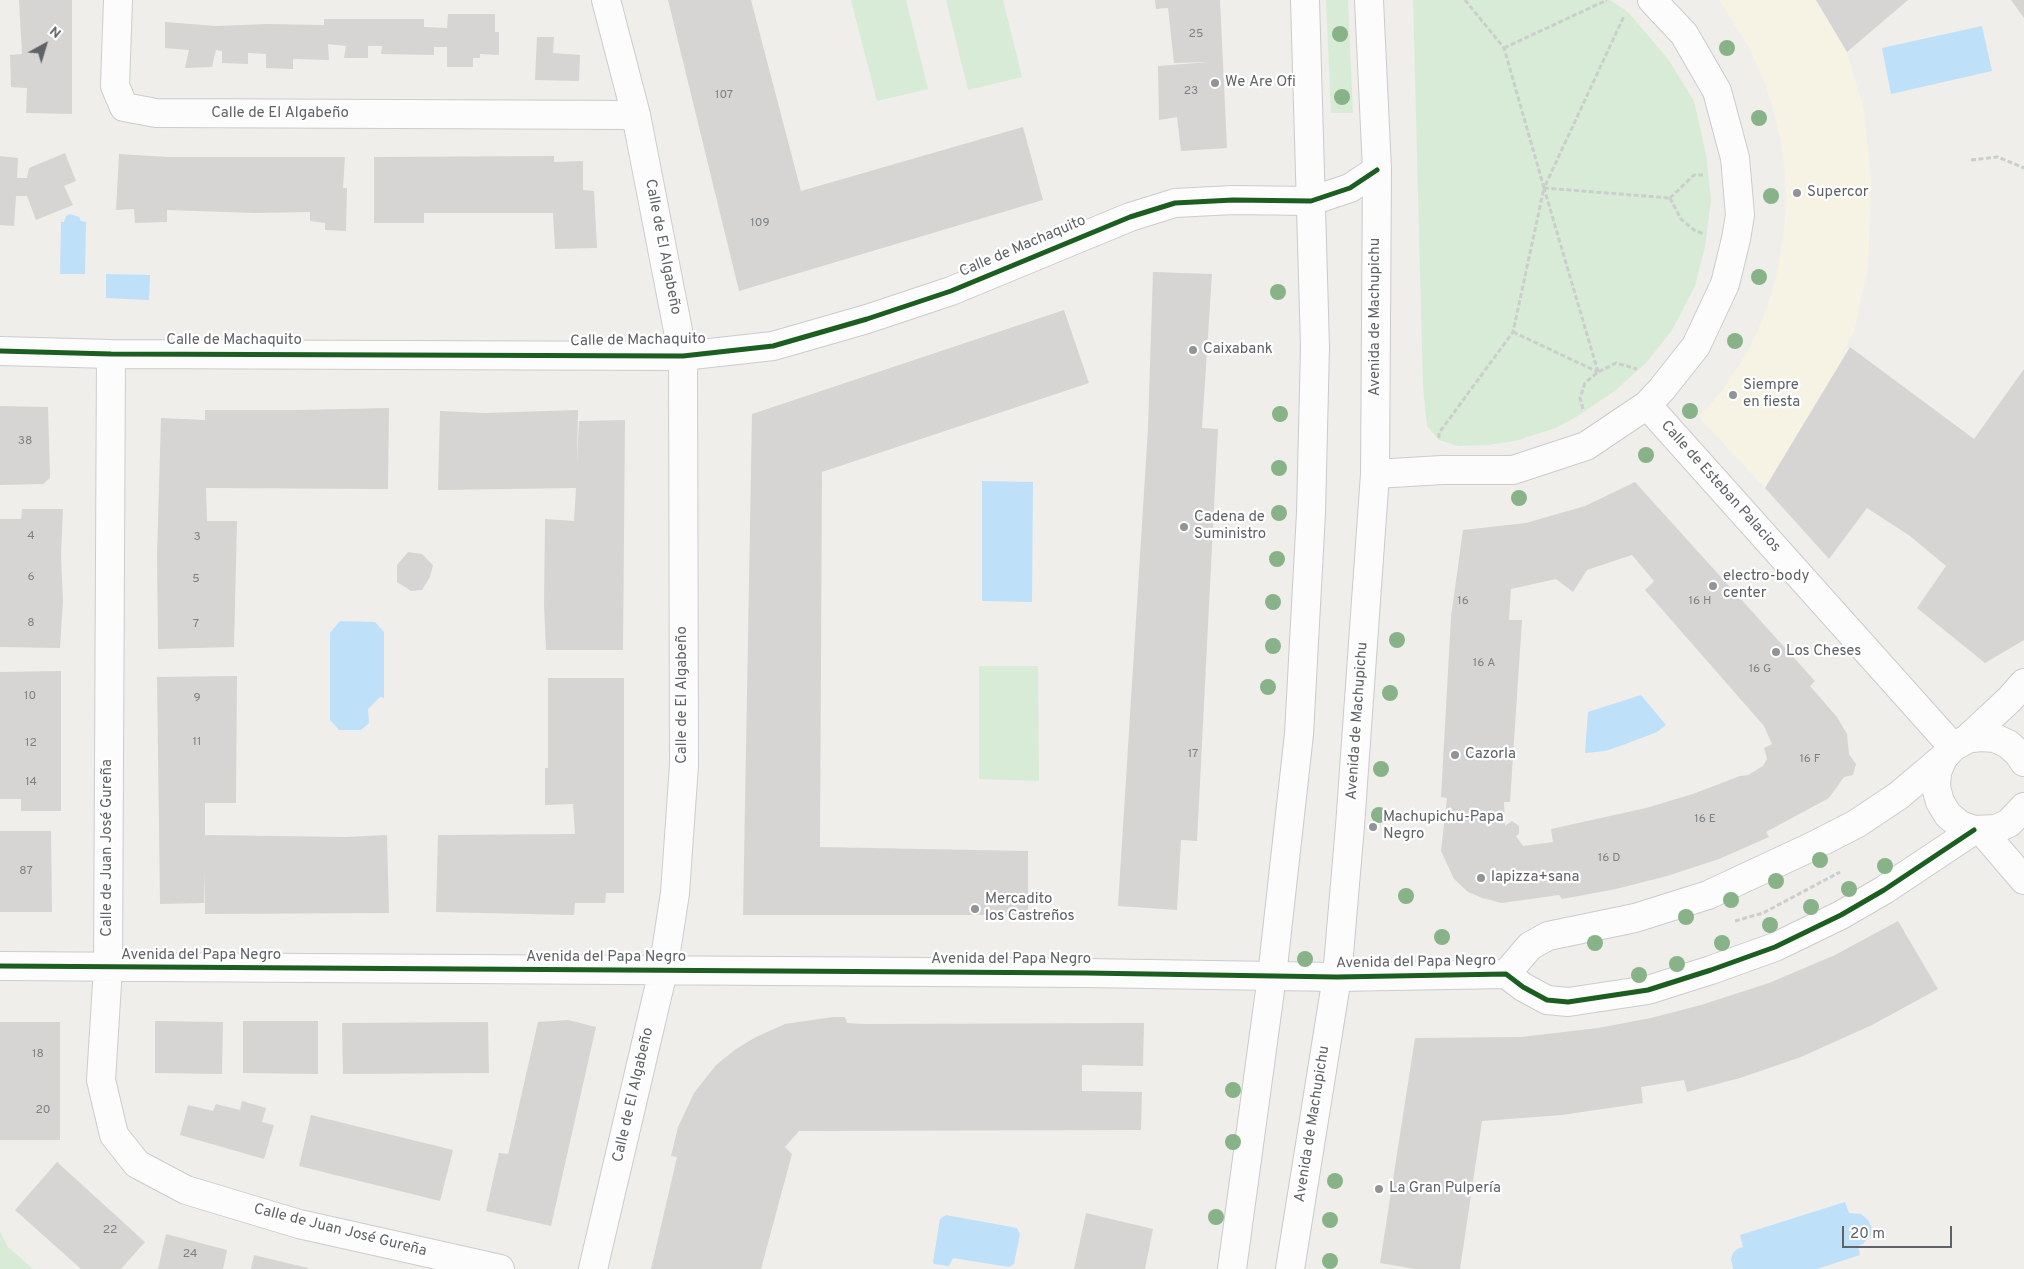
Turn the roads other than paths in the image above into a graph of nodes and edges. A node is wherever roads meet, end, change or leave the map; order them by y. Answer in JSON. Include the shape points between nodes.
{"nodes":[{"id":1,"x":118,"y":0,"type":"edge"},
{"id":2,"x":606,"y":0,"type":"edge"},
{"id":3,"x":1305,"y":0,"type":"edge"},
{"id":4,"x":1369,"y":0,"type":"edge"},
{"id":5,"x":1652,"y":0,"type":"edge"},
{"id":6,"x":636,"y":115,"type":"junction"},
{"id":7,"x":1377,"y":170,"type":"junction"},
{"id":8,"x":1312,"y":201,"type":"junction"},
{"id":9,"x":0,"y":351,"type":"edge"},
{"id":10,"x":111,"y":354,"type":"junction"},
{"id":11,"x":683,"y":356,"type":"junction"},
{"id":12,"x":1647,"y":405,"type":"junction"},
{"id":13,"x":1375,"y":474,"type":"junction"},
{"id":14,"x":2024,"y":683,"type":"edge"},
{"id":15,"x":1955,"y":748,"type":"junction"},
{"id":16,"x":2024,"y":762,"type":"edge"},
{"id":17,"x":2024,"y":807,"type":"edge"},
{"id":18,"x":1978,"y":831,"type":"junction"},
{"id":19,"x":2024,"y":880,"type":"edge"},
{"id":20,"x":0,"y":966,"type":"edge"},
{"id":21,"x":108,"y":968,"type":"junction"},
{"id":22,"x":663,"y":971,"type":"junction"},
{"id":23,"x":1506,"y":974,"type":"junction"},
{"id":24,"x":1272,"y":976,"type":"junction"},
{"id":25,"x":1336,"y":977,"type":"junction"},
{"id":26,"x":500,"y":1269,"type":"edge"},
{"id":27,"x":593,"y":1269,"type":"edge"},
{"id":28,"x":1232,"y":1269,"type":"edge"},
{"id":29,"x":1290,"y":1269,"type":"edge"}],
"edges":[{"from":1,"to":6,"type":"street","name":"Calle de El Algabeño","via":[[115,86],[124,107],[156,113]]},
{"from":2,"to":6,"type":"street","name":"Calle de El Algabeño"},
{"from":3,"to":8,"type":"street"},
{"from":4,"to":7,"type":"street","name":"Avenida de Machupichu"},
{"from":5,"to":12,"type":"street","via":[[1684,34],[1717,91],[1735,158],[1740,215],[1726,284],[1696,346]]},
{"from":6,"to":11,"type":"street","name":"Calle de El Algabeño"},
{"from":7,"to":8,"type":"street","via":[[1350,188]]},
{"from":7,"to":13,"type":"street","name":"Avenida de Machupichu"},
{"from":8,"to":11,"type":"street","name":"Calle de Machaquito","via":[[1233,200],[1175,204],[1130,217],[951,291],[867,319],[773,346]]},
{"from":8,"to":24,"type":"street","via":[[1316,347],[1311,513],[1299,734]]},
{"from":9,"to":10,"type":"street","name":"Calle de Machaquito"},
{"from":10,"to":11,"type":"street","name":"Calle de Machaquito"},
{"from":10,"to":21,"type":"street","name":"Calle de Juan José Gureña"},
{"from":11,"to":22,"type":"street","name":"Calle de El Algabeño","via":[[684,765],[675,893]]},
{"from":12,"to":13,"type":"street","via":[[1586,446],[1513,470]]},
{"from":12,"to":15,"type":"street","name":"Calle de Esteban Palacios"},
{"from":13,"to":25,"type":"street","name":"Avenida de Machupichu"},
{"from":14,"to":15,"type":"street","name":"Avenida del Papa Negro"},
{"from":15,"to":16,"type":"street","via":[[1988,738],[2008,744]]},
{"from":15,"to":18,"type":"street","via":[[1937,772],[1940,802],[1960,825]]},
{"from":15,"to":23,"type":"street","name":"Avenida del Papa Negro","via":[[1891,801],[1811,847],[1708,895],[1635,918],[1548,936],[1530,946]]},
{"from":17,"to":18,"type":"street","name":"Avenida del Papa Negro","via":[[2009,823],[1996,829]]},
{"from":18,"to":19,"type":"street"},
{"from":18,"to":23,"type":"street","name":"Avenida del Papa Negro","via":[[1841,915],[1774,947],[1648,990],[1568,1002],[1547,1000]]},
{"from":20,"to":21,"type":"street","name":"Avenida del Papa Negro"},
{"from":21,"to":22,"type":"street","name":"Avenida del Papa Negro"},
{"from":21,"to":26,"type":"street","name":"Calle de Juan José Gureña","via":[[101,1080],[114,1134],[137,1164],[186,1190],[299,1224]]},
{"from":22,"to":24,"type":"street","name":"Avenida del Papa Negro"},
{"from":22,"to":27,"type":"street","name":"Calle de El Algabeño"},
{"from":23,"to":25,"type":"street","name":"Avenida del Papa Negro"},
{"from":24,"to":25,"type":"street","name":"Avenida del Papa Negro"},
{"from":24,"to":28,"type":"street"},
{"from":25,"to":29,"type":"street","name":"Avenida de Machupichu"}]}
